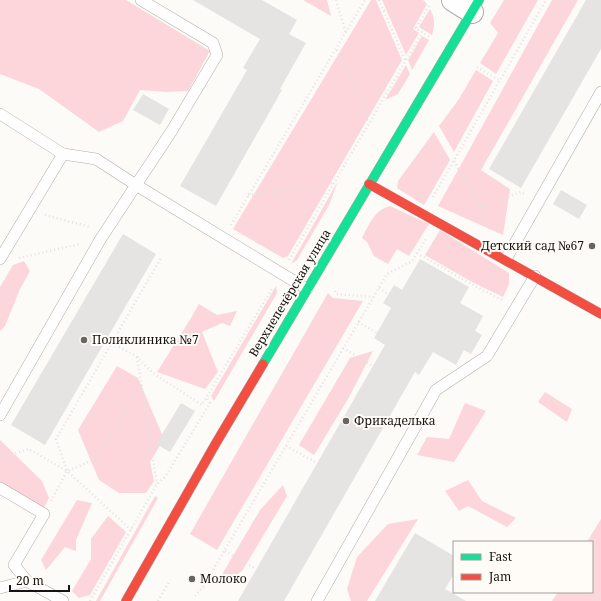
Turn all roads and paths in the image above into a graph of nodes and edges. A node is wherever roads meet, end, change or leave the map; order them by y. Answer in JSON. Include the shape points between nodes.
{"nodes":[{"id":1,"x":141,"y":0,"type":"edge"},
{"id":2,"x":336,"y":0,"type":"edge"},
{"id":3,"x":365,"y":0,"type":"edge"},
{"id":4,"x":379,"y":0,"type":"edge"},
{"id":5,"x":453,"y":0,"type":"edge"},
{"id":6,"x":546,"y":0,"type":"edge"},
{"id":7,"x":429,"y":6,"type":"dead end"},
{"id":8,"x":476,"y":6,"type":"edge"},
{"id":9,"x":382,"y":9,"type":"junction"},
{"id":10,"x":416,"y":28,"type":"junction"},
{"id":11,"x":422,"y":32,"type":"junction"},
{"id":12,"x":346,"y":34,"type":"junction"},
{"id":13,"x":431,"y":38,"type":"dead end"},
{"id":14,"x":337,"y":49,"type":"junction"},
{"id":15,"x":406,"y":60,"type":"junction"},
{"id":16,"x":477,"y":67,"type":"dead end"},
{"id":17,"x":499,"y":80,"type":"junction"},
{"id":18,"x":601,"y":92,"type":"edge"},
{"id":19,"x":0,"y":114,"type":"edge"},
{"id":20,"x":368,"y":125,"type":"junction"},
{"id":21,"x":63,"y":154,"type":"junction"},
{"id":22,"x":454,"y":160,"type":"junction"},
{"id":23,"x":334,"y":182,"type":"junction"},
{"id":24,"x":369,"y":184,"type":"junction"},
{"id":25,"x":136,"y":185,"type":"junction"},
{"id":26,"x":248,"y":195,"type":"junction"},
{"id":27,"x":530,"y":197,"type":"dead end"},
{"id":28,"x":480,"y":207,"type":"junction"},
{"id":29,"x":29,"y":211,"type":"junction"},
{"id":30,"x":424,"y":214,"type":"junction"},
{"id":31,"x":437,"y":221,"type":"junction"},
{"id":32,"x":491,"y":228,"type":"dead end"},
{"id":33,"x":103,"y":235,"type":"junction"},
{"id":34,"x":222,"y":237,"type":"junction"},
{"id":35,"x":416,"y":253,"type":"junction"},
{"id":36,"x":161,"y":258,"type":"dead end"},
{"id":37,"x":0,"y":259,"type":"edge"},
{"id":38,"x":16,"y":259,"type":"dead end"},
{"id":39,"x":506,"y":259,"type":"junction"},
{"id":40,"x":282,"y":273,"type":"junction"},
{"id":41,"x":535,"y":276,"type":"junction"},
{"id":42,"x":379,"y":288,"type":"junction"},
{"id":43,"x":307,"y":289,"type":"junction"},
{"id":44,"x":335,"y":291,"type":"dead end"},
{"id":45,"x":388,"y":294,"type":"dead end"},
{"id":46,"x":372,"y":297,"type":"junction"},
{"id":47,"x":516,"y":308,"type":"junction"},
{"id":48,"x":601,"y":314,"type":"edge"},
{"id":49,"x":358,"y":322,"type":"junction"},
{"id":50,"x":377,"y":333,"type":"dead end"},
{"id":51,"x":112,"y":343,"type":"junction"},
{"id":52,"x":343,"y":348,"type":"junction"},
{"id":53,"x":136,"y":356,"type":"junction"},
{"id":54,"x":373,"y":366,"type":"dead end"},
{"id":55,"x":142,"y":385,"type":"junction"},
{"id":56,"x":207,"y":397,"type":"junction"},
{"id":57,"x":0,"y":415,"type":"edge"},
{"id":58,"x":286,"y":446,"type":"junction"},
{"id":59,"x":0,"y":458,"type":"edge"},
{"id":60,"x":317,"y":464,"type":"dead end"},
{"id":61,"x":67,"y":471,"type":"junction"},
{"id":62,"x":157,"y":484,"type":"junction"},
{"id":63,"x":0,"y":488,"type":"edge"},
{"id":64,"x":44,"y":514,"type":"junction"},
{"id":65,"x":131,"y":530,"type":"junction"},
{"id":66,"x":224,"y":551,"type":"junction"},
{"id":67,"x":256,"y":569,"type":"dead end"},
{"id":68,"x":170,"y":580,"type":"dead end"},
{"id":69,"x":27,"y":581,"type":"junction"},
{"id":70,"x":0,"y":588,"type":"edge"},
{"id":71,"x":195,"y":596,"type":"dead end"},
{"id":72,"x":63,"y":601,"type":"edge"},
{"id":73,"x":90,"y":601,"type":"edge"},
{"id":74,"x":126,"y":601,"type":"edge"},
{"id":75,"x":158,"y":601,"type":"edge"},
{"id":76,"x":317,"y":601,"type":"edge"}],
"edges":[{"from":1,"to":25,"type":"lane","via":[[213,43],[217,55]]},
{"from":2,"to":12,"type":"path"},
{"from":3,"to":12,"type":"path"},
{"from":4,"to":9,"type":"path"},
{"from":5,"to":8,"type":"street"},
{"from":6,"to":17,"type":"path"},
{"from":7,"to":10,"type":"path"},
{"from":8,"to":24,"type":"street","name":"Верхнепечёрская улица"},
{"from":9,"to":10,"type":"path"},
{"from":9,"to":15,"type":"path"},
{"from":10,"to":11,"type":"path"},
{"from":11,"to":13,"type":"path"},
{"from":11,"to":15,"type":"path"},
{"from":12,"to":14,"type":"path"},
{"from":14,"to":20,"type":"path","via":[[362,102]]},
{"from":14,"to":26,"type":"path"},
{"from":15,"to":20,"type":"path"},
{"from":16,"to":17,"type":"path"},
{"from":17,"to":22,"type":"path"},
{"from":18,"to":39,"type":"lane"},
{"from":19,"to":21,"type":"lane"},
{"from":20,"to":23,"type":"path"},
{"from":21,"to":25,"type":"lane","via":[[96,159]]},
{"from":21,"to":29,"type":"lane"},
{"from":22,"to":28,"type":"path"},
{"from":22,"to":30,"type":"path"},
{"from":23,"to":26,"type":"path"},
{"from":23,"to":40,"type":"path"},
{"from":24,"to":30,"type":"street"},
{"from":24,"to":43,"type":"street","name":"Верхнепечёрская улица"},
{"from":25,"to":33,"type":"lane"},
{"from":25,"to":34,"type":"lane"},
{"from":26,"to":34,"type":"path"},
{"from":27,"to":28,"type":"path","via":[[521,192]]},
{"from":28,"to":31,"type":"path"},
{"from":28,"to":32,"type":"path"},
{"from":29,"to":33,"type":"path"},
{"from":29,"to":37,"type":"lane"},
{"from":30,"to":31,"type":"street"},
{"from":31,"to":35,"type":"path"},
{"from":31,"to":39,"type":"street"},
{"from":33,"to":38,"type":"path"},
{"from":33,"to":57,"type":"lane"},
{"from":34,"to":40,"type":"lane"},
{"from":35,"to":42,"type":"path","via":[[412,261],[388,274]]},
{"from":35,"to":47,"type":"path"},
{"from":36,"to":51,"type":"path"},
{"from":39,"to":41,"type":"street"},
{"from":40,"to":43,"type":"lane"},
{"from":40,"to":56,"type":"path"},
{"from":41,"to":47,"type":"lane"},
{"from":41,"to":48,"type":"street"},
{"from":42,"to":45,"type":"path"},
{"from":42,"to":46,"type":"path"},
{"from":43,"to":74,"type":"street","name":"Верхнепечёрская улица"},
{"from":44,"to":46,"type":"path","via":[[336,294]]},
{"from":46,"to":49,"type":"path"},
{"from":47,"to":76,"type":"lane","via":[[487,356],[436,390]]},
{"from":49,"to":50,"type":"path"},
{"from":49,"to":52,"type":"path"},
{"from":51,"to":53,"type":"path"},
{"from":51,"to":61,"type":"path","via":[[56,439]]},
{"from":52,"to":54,"type":"path"},
{"from":52,"to":58,"type":"path"},
{"from":53,"to":55,"type":"path"},
{"from":53,"to":56,"type":"path","via":[[153,374],[202,405]]},
{"from":55,"to":61,"type":"path","via":[[96,459]]},
{"from":55,"to":62,"type":"path"},
{"from":56,"to":62,"type":"path","via":[[210,403],[165,477]]},
{"from":58,"to":60,"type":"path"},
{"from":58,"to":66,"type":"path"},
{"from":59,"to":61,"type":"path","via":[[30,449]]},
{"from":61,"to":64,"type":"path"},
{"from":61,"to":65,"type":"path"},
{"from":62,"to":65,"type":"path"},
{"from":63,"to":64,"type":"lane"},
{"from":64,"to":69,"type":"lane","via":[[14,565]]},
{"from":65,"to":73,"type":"path"},
{"from":66,"to":67,"type":"path"},
{"from":66,"to":71,"type":"path"},
{"from":68,"to":75,"type":"path"},
{"from":69,"to":70,"type":"lane"},
{"from":69,"to":72,"type":"lane"}]}
